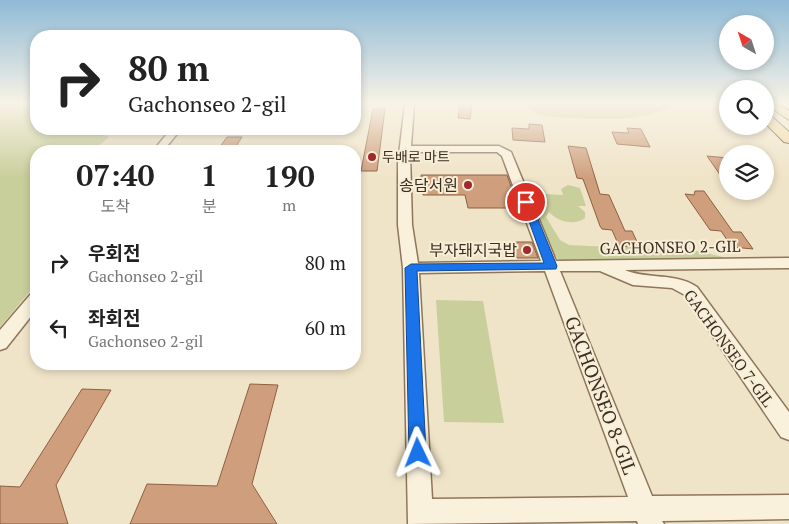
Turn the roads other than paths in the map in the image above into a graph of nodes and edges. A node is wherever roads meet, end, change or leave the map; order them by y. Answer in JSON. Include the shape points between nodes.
{"nodes":[{"id":1,"x":407,"y":128,"type":"edge"},
{"id":2,"x":778,"y":128,"type":"edge"},
{"id":3,"x":171,"y":135,"type":"edge"},
{"id":4,"x":789,"y":139,"type":"edge"},
{"id":5,"x":163,"y":145,"type":"edge"},
{"id":6,"x":405,"y":149,"type":"junction"},
{"id":7,"x":789,"y":263,"type":"edge"},
{"id":8,"x":552,"y":266,"type":"junction"},
{"id":9,"x":602,"y":266,"type":"junction"},
{"id":10,"x":411,"y":268,"type":"junction"},
{"id":11,"x":30,"y":306,"type":"edge"},
{"id":12,"x":0,"y":343,"type":"edge"},
{"id":13,"x":789,"y":430,"type":"edge"},
{"id":14,"x":789,"y":507,"type":"edge"},
{"id":15,"x":420,"y":517,"type":"edge"},
{"id":16,"x":648,"y":517,"type":"edge"}],
"edges":[{"from":1,"to":6,"type":"street"},
{"from":2,"to":4,"type":"main road"},
{"from":3,"to":5,"type":"street"},
{"from":6,"to":8,"type":"street","via":[[499,149],[506,152]]},
{"from":6,"to":10,"type":"street","via":[[405,225]]},
{"from":7,"to":9,"type":"street","name":"GACHONSEO 2-GIL"},
{"from":8,"to":9,"type":"street","name":"GACHONSEO 2-GIL"},
{"from":8,"to":10,"type":"street","name":"GACHONSEO 2-GIL"},
{"from":8,"to":16,"type":"street","name":"GACHONSEO 8-GIL"},
{"from":9,"to":13,"type":"street","name":"GACHONSEO 7-GIL","via":[[637,280],[675,283],[691,291]]},
{"from":10,"to":15,"type":"street"},
{"from":11,"to":12,"type":"street"},
{"from":14,"to":16,"type":"street"},
{"from":15,"to":16,"type":"street"}]}
